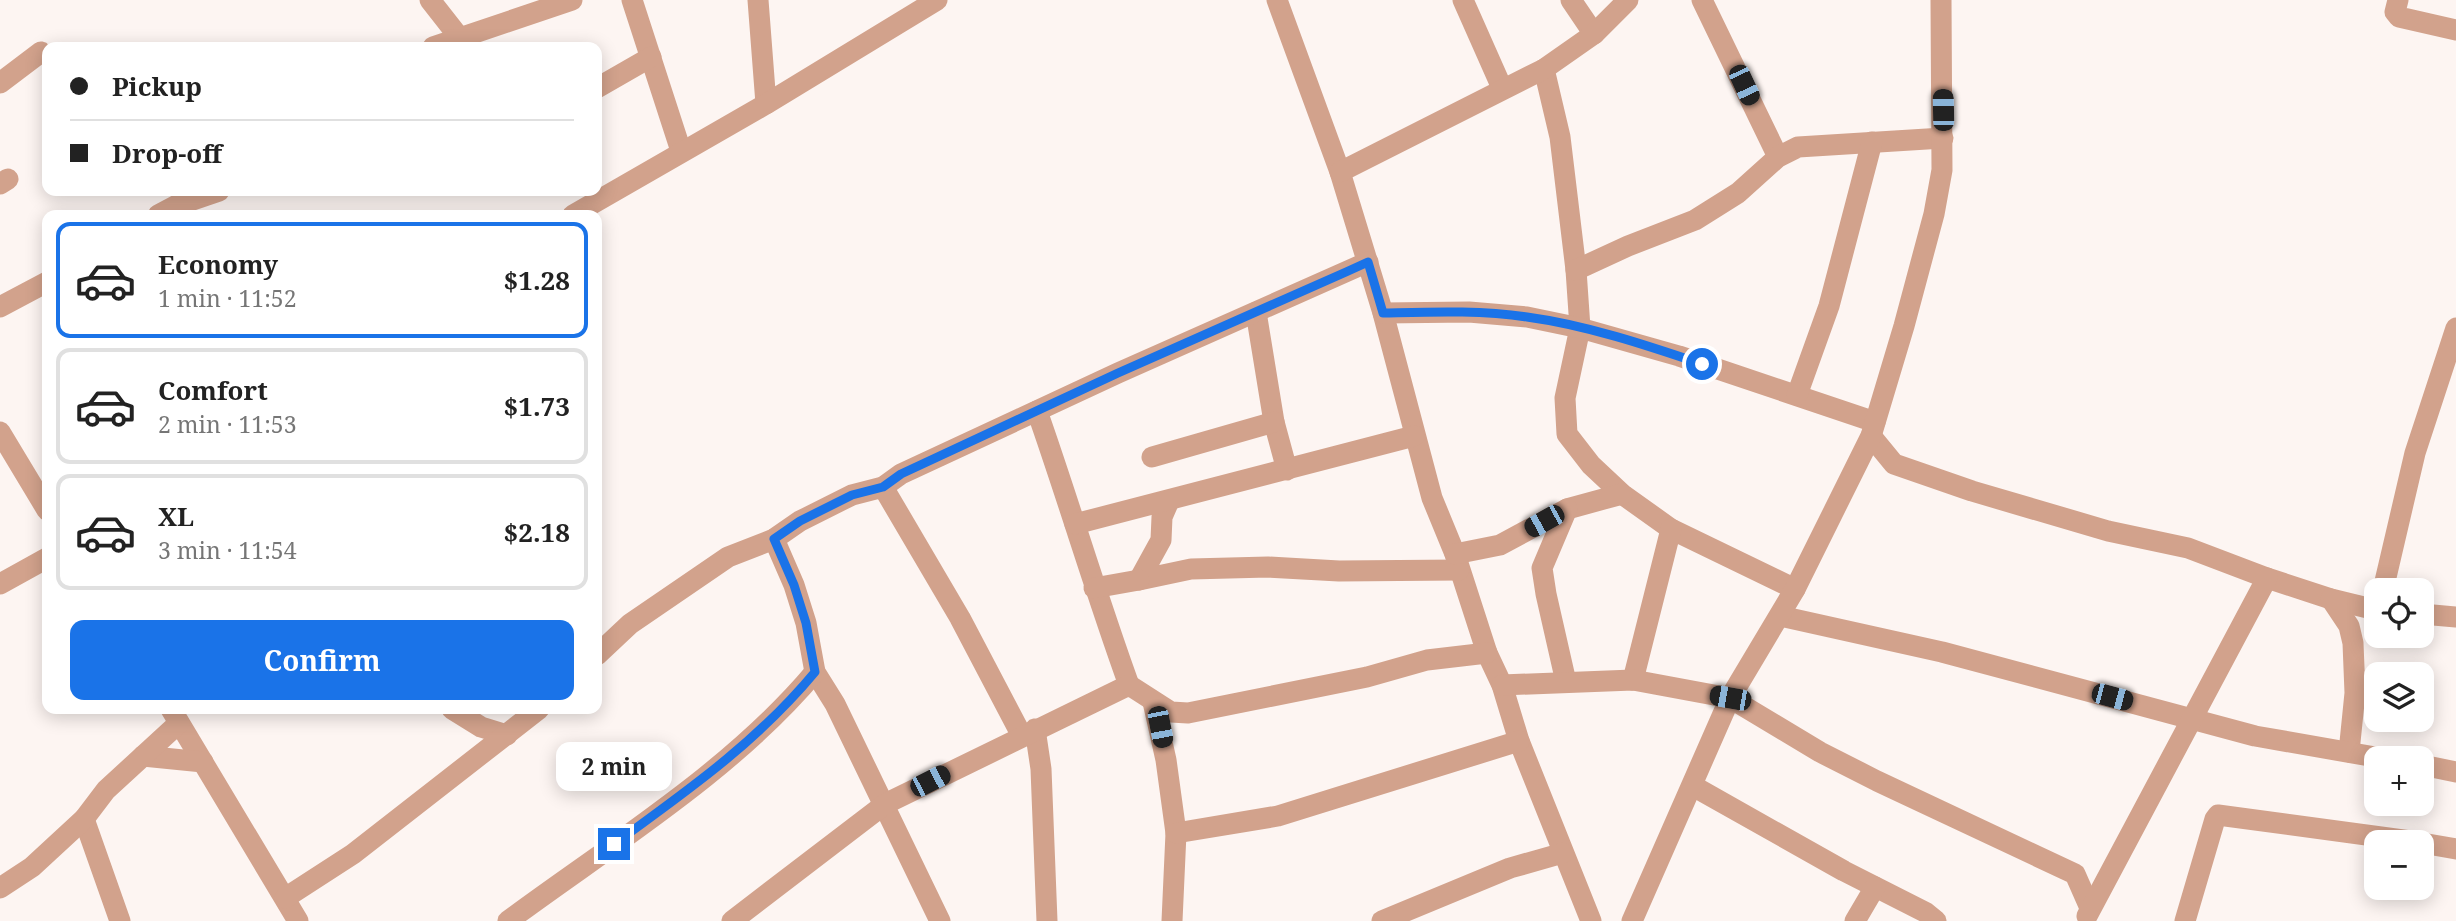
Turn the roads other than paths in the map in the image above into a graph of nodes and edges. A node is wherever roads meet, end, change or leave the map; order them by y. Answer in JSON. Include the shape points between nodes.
{"nodes":[{"id":1,"x":430,"y":0,"type":"edge"},
{"id":2,"x":572,"y":0,"type":"edge"},
{"id":3,"x":632,"y":0,"type":"edge"},
{"id":4,"x":758,"y":0,"type":"edge"},
{"id":5,"x":937,"y":0,"type":"edge"},
{"id":6,"x":1277,"y":0,"type":"edge"},
{"id":7,"x":1462,"y":0,"type":"edge"},
{"id":8,"x":1571,"y":0,"type":"edge"},
{"id":9,"x":1628,"y":0,"type":"edge"},
{"id":10,"x":1702,"y":0,"type":"edge"},
{"id":11,"x":1941,"y":0,"type":"edge"},
{"id":12,"x":2398,"y":0,"type":"edge"},
{"id":13,"x":2456,"y":30,"type":"edge"},
{"id":14,"x":1594,"y":34,"type":"junction"},
{"id":15,"x":459,"y":37,"type":"junction"},
{"id":16,"x":446,"y":42,"type":"edge"},
{"id":17,"x":41,"y":52,"type":"dead end"},
{"id":18,"x":651,"y":57,"type":"junction"},
{"id":19,"x":1544,"y":69,"type":"junction"},
{"id":20,"x":0,"y":83,"type":"edge"},
{"id":21,"x":602,"y":85,"type":"edge"},
{"id":22,"x":1502,"y":88,"type":"junction"},
{"id":23,"x":766,"y":104,"type":"junction"},
{"id":24,"x":1943,"y":138,"type":"junction"},
{"id":25,"x":1872,"y":142,"type":"junction"},
{"id":26,"x":681,"y":151,"type":"junction"},
{"id":27,"x":1779,"y":157,"type":"junction"},
{"id":28,"x":1340,"y":172,"type":"junction"},
{"id":29,"x":204,"y":196,"type":"edge"},
{"id":30,"x":168,"y":208,"type":"edge"},
{"id":31,"x":581,"y":210,"type":"edge"},
{"id":32,"x":1368,"y":262,"type":"junction"},
{"id":33,"x":1576,"y":270,"type":"junction"},
{"id":34,"x":42,"y":285,"type":"edge"},
{"id":35,"x":0,"y":307,"type":"edge"},
{"id":36,"x":1256,"y":312,"type":"junction"},
{"id":37,"x":1383,"y":313,"type":"junction"},
{"id":38,"x":1580,"y":328,"type":"junction"},
{"id":39,"x":2456,"y":328,"type":"edge"},
{"id":40,"x":2448,"y":381,"type":"edge"},
{"id":41,"x":1797,"y":395,"type":"junction"},
{"id":42,"x":1037,"y":411,"type":"junction"},
{"id":43,"x":1274,"y":422,"type":"junction"},
{"id":44,"x":1873,"y":429,"type":"junction"},
{"id":45,"x":0,"y":432,"type":"edge"},
{"id":46,"x":1414,"y":436,"type":"junction"},
{"id":47,"x":6,"y":456,"type":"edge"},
{"id":48,"x":1152,"y":457,"type":"dead end"},
{"id":49,"x":1287,"y":470,"type":"junction"},
{"id":50,"x":883,"y":487,"type":"junction"},
{"id":51,"x":1622,"y":494,"type":"junction"},
{"id":52,"x":1169,"y":501,"type":"junction"},
{"id":53,"x":42,"y":503,"type":"edge"},
{"id":54,"x":1567,"y":509,"type":"junction"},
{"id":55,"x":1075,"y":524,"type":"junction"},
{"id":56,"x":1671,"y":529,"type":"junction"},
{"id":57,"x":774,"y":539,"type":"junction"},
{"id":58,"x":42,"y":561,"type":"edge"},
{"id":59,"x":1457,"y":562,"type":"junction"},
{"id":60,"x":2267,"y":578,"type":"junction"},
{"id":61,"x":2386,"y":578,"type":"edge"},
{"id":62,"x":1139,"y":580,"type":"junction"},
{"id":63,"x":0,"y":584,"type":"edge"},
{"id":64,"x":1094,"y":588,"type":"junction"},
{"id":65,"x":1795,"y":589,"type":"junction"},
{"id":66,"x":2331,"y":599,"type":"junction"},
{"id":67,"x":2364,"y":607,"type":"edge"},
{"id":68,"x":2434,"y":615,"type":"edge"},
{"id":69,"x":1780,"y":616,"type":"junction"},
{"id":70,"x":2456,"y":618,"type":"edge"},
{"id":71,"x":602,"y":650,"type":"edge"},
{"id":72,"x":1487,"y":653,"type":"junction"},
{"id":73,"x":815,"y":672,"type":"junction"},
{"id":74,"x":1633,"y":681,"type":"junction"},
{"id":75,"x":1566,"y":682,"type":"junction"},
{"id":76,"x":1129,"y":685,"type":"junction"},
{"id":77,"x":1502,"y":685,"type":"junction"},
{"id":78,"x":1730,"y":698,"type":"junction"},
{"id":79,"x":1153,"y":702,"type":"junction"},
{"id":80,"x":460,"y":714,"type":"edge"},
{"id":81,"x":533,"y":714,"type":"edge"},
{"id":82,"x":175,"y":716,"type":"edge"},
{"id":83,"x":2190,"y":719,"type":"junction"},
{"id":84,"x":1028,"y":733,"type":"junction"},
{"id":85,"x":507,"y":735,"type":"junction"},
{"id":86,"x":1519,"y":741,"type":"junction"},
{"id":87,"x":2349,"y":752,"type":"junction"},
{"id":88,"x":2364,"y":755,"type":"edge"},
{"id":89,"x":143,"y":756,"type":"junction"},
{"id":90,"x":203,"y":762,"type":"junction"},
{"id":91,"x":2434,"y":767,"type":"edge"},
{"id":92,"x":2456,"y":772,"type":"edge"},
{"id":93,"x":1693,"y":786,"type":"junction"},
{"id":94,"x":885,"y":804,"type":"junction"},
{"id":95,"x":84,"y":819,"type":"junction"},
{"id":96,"x":1176,"y":833,"type":"junction"},
{"id":97,"x":2364,"y":835,"type":"edge"},
{"id":98,"x":2434,"y":845,"type":"edge"},
{"id":99,"x":2456,"y":849,"type":"edge"},
{"id":100,"x":1563,"y":853,"type":"junction"},
{"id":101,"x":1875,"y":887,"type":"junction"},
{"id":102,"x":0,"y":888,"type":"edge"},
{"id":103,"x":290,"y":912,"type":"edge"},
{"id":104,"x":2088,"y":914,"type":"edge"},
{"id":105,"x":1390,"y":919,"type":"edge"},
{"id":106,"x":120,"y":921,"type":"edge"},
{"id":107,"x":508,"y":921,"type":"edge"},
{"id":108,"x":732,"y":921,"type":"edge"},
{"id":109,"x":940,"y":921,"type":"edge"},
{"id":110,"x":1047,"y":921,"type":"edge"},
{"id":111,"x":1172,"y":921,"type":"edge"},
{"id":112,"x":1590,"y":921,"type":"edge"},
{"id":113,"x":1632,"y":921,"type":"edge"},
{"id":114,"x":1855,"y":921,"type":"edge"},
{"id":115,"x":1936,"y":921,"type":"edge"},
{"id":116,"x":2185,"y":921,"type":"edge"}],
"edges":[{"from":1,"to":15,"type":"street"},
{"from":2,"to":15,"type":"street"},
{"from":3,"to":18,"type":"street"},
{"from":4,"to":23,"type":"street"},
{"from":5,"to":23,"type":"street"},
{"from":6,"to":28,"type":"street"},
{"from":7,"to":22,"type":"street"},
{"from":8,"to":14,"type":"street"},
{"from":9,"to":14,"type":"street"},
{"from":10,"to":27,"type":"street"},
{"from":11,"to":24,"type":"street"},
{"from":12,"to":13,"type":"street","via":[[2395,12],[2399,17]]},
{"from":14,"to":19,"type":"street"},
{"from":15,"to":16,"type":"street"},
{"from":17,"to":20,"type":"street"},
{"from":18,"to":21,"type":"street"},
{"from":18,"to":26,"type":"street"},
{"from":19,"to":22,"type":"street"},
{"from":19,"to":33,"type":"street","via":[[1559,137]]},
{"from":22,"to":28,"type":"street"},
{"from":23,"to":26,"type":"street"},
{"from":24,"to":25,"type":"street"},
{"from":24,"to":44,"type":"street","via":[[1934,214]]},
{"from":25,"to":27,"type":"street","via":[[1798,147]]},
{"from":25,"to":41,"type":"street","via":[[1829,306]]},
{"from":26,"to":31,"type":"street"},
{"from":27,"to":33,"type":"street","via":[[1738,193],[1695,220]]},
{"from":28,"to":32,"type":"street"},
{"from":29,"to":30,"type":"street"},
{"from":32,"to":36,"type":"street"},
{"from":32,"to":37,"type":"street"},
{"from":33,"to":38,"type":"street"},
{"from":34,"to":35,"type":"street"},
{"from":36,"to":42,"type":"street"},
{"from":36,"to":43,"type":"street"},
{"from":37,"to":38,"type":"street","via":[[1469,312]]},
{"from":37,"to":46,"type":"street"},
{"from":38,"to":41,"type":"street"},
{"from":38,"to":51,"type":"street","via":[[1565,398],[1567,434]]},
{"from":39,"to":40,"type":"street"},
{"from":40,"to":61,"type":"street","via":[[2415,453]]},
{"from":41,"to":44,"type":"street"},
{"from":42,"to":50,"type":"street","via":[[901,474]]},
{"from":42,"to":55,"type":"street"},
{"from":43,"to":48,"type":"street"},
{"from":43,"to":49,"type":"street"},
{"from":44,"to":60,"type":"street","via":[[1894,464],[2108,531],[2188,548]]},
{"from":44,"to":65,"type":"street"},
{"from":45,"to":47,"type":"street"},
{"from":46,"to":49,"type":"street"},
{"from":46,"to":59,"type":"street"},
{"from":47,"to":53,"type":"street"},
{"from":49,"to":52,"type":"street"},
{"from":50,"to":57,"type":"street","via":[[852,495]]},
{"from":50,"to":84,"type":"street"},
{"from":51,"to":54,"type":"street"},
{"from":51,"to":56,"type":"street"},
{"from":52,"to":55,"type":"street"},
{"from":52,"to":62,"type":"street","via":[[1162,517],[1161,540]]},
{"from":54,"to":59,"type":"street"},
{"from":54,"to":75,"type":"street","via":[[1542,568]]},
{"from":55,"to":64,"type":"street"},
{"from":56,"to":65,"type":"street"},
{"from":56,"to":74,"type":"street"},
{"from":57,"to":71,"type":"street","via":[[728,557],[630,624]]},
{"from":57,"to":73,"type":"street","via":[[806,623]]},
{"from":58,"to":63,"type":"street"},
{"from":59,"to":62,"type":"street","via":[[1339,571],[1203,569]]},
{"from":59,"to":72,"type":"street"},
{"from":60,"to":66,"type":"street"},
{"from":60,"to":83,"type":"street"},
{"from":62,"to":64,"type":"street"},
{"from":64,"to":76,"type":"street"},
{"from":65,"to":69,"type":"street"},
{"from":66,"to":67,"type":"street"},
{"from":66,"to":87,"type":"street","via":[[2349,626],[2353,643],[2356,693]]},
{"from":68,"to":70,"type":"street"},
{"from":69,"to":78,"type":"street"},
{"from":69,"to":83,"type":"street","via":[[1942,652]]},
{"from":72,"to":77,"type":"street"},
{"from":72,"to":79,"type":"street","via":[[1427,660],[1367,677],[1188,713],[1171,712]]},
{"from":73,"to":94,"type":"street"},
{"from":73,"to":107,"type":"street","via":[[753,738]]},
{"from":74,"to":75,"type":"street"},
{"from":74,"to":78,"type":"street"},
{"from":75,"to":77,"type":"street"},
{"from":76,"to":79,"type":"street"},
{"from":76,"to":84,"type":"street"},
{"from":77,"to":86,"type":"street"},
{"from":78,"to":93,"type":"street"},
{"from":78,"to":104,"type":"street","via":[[1865,775],[2075,874]]},
{"from":79,"to":96,"type":"street"},
{"from":80,"to":85,"type":"street"},
{"from":81,"to":85,"type":"street"},
{"from":82,"to":89,"type":"street"},
{"from":82,"to":90,"type":"street"},
{"from":83,"to":87,"type":"street"},
{"from":83,"to":104,"type":"street"},
{"from":84,"to":94,"type":"street"},
{"from":84,"to":110,"type":"street","via":[[1041,769]]},
{"from":85,"to":103,"type":"street","via":[[352,854]]},
{"from":86,"to":96,"type":"street","via":[[1278,816]]},
{"from":86,"to":100,"type":"street"},
{"from":87,"to":88,"type":"street"},
{"from":89,"to":90,"type":"street"},
{"from":89,"to":95,"type":"street","via":[[106,790]]},
{"from":90,"to":103,"type":"street"},
{"from":91,"to":92,"type":"street"},
{"from":93,"to":101,"type":"street"},
{"from":93,"to":113,"type":"street"},
{"from":94,"to":108,"type":"street"},
{"from":94,"to":109,"type":"street"},
{"from":95,"to":102,"type":"street","via":[[32,867]]},
{"from":95,"to":106,"type":"street"},
{"from":96,"to":111,"type":"street"},
{"from":97,"to":116,"type":"street","via":[[2218,815]]},
{"from":98,"to":99,"type":"street"},
{"from":100,"to":105,"type":"street","via":[[1510,868]]},
{"from":100,"to":112,"type":"street"},
{"from":101,"to":114,"type":"street"},
{"from":101,"to":115,"type":"street"}]}
